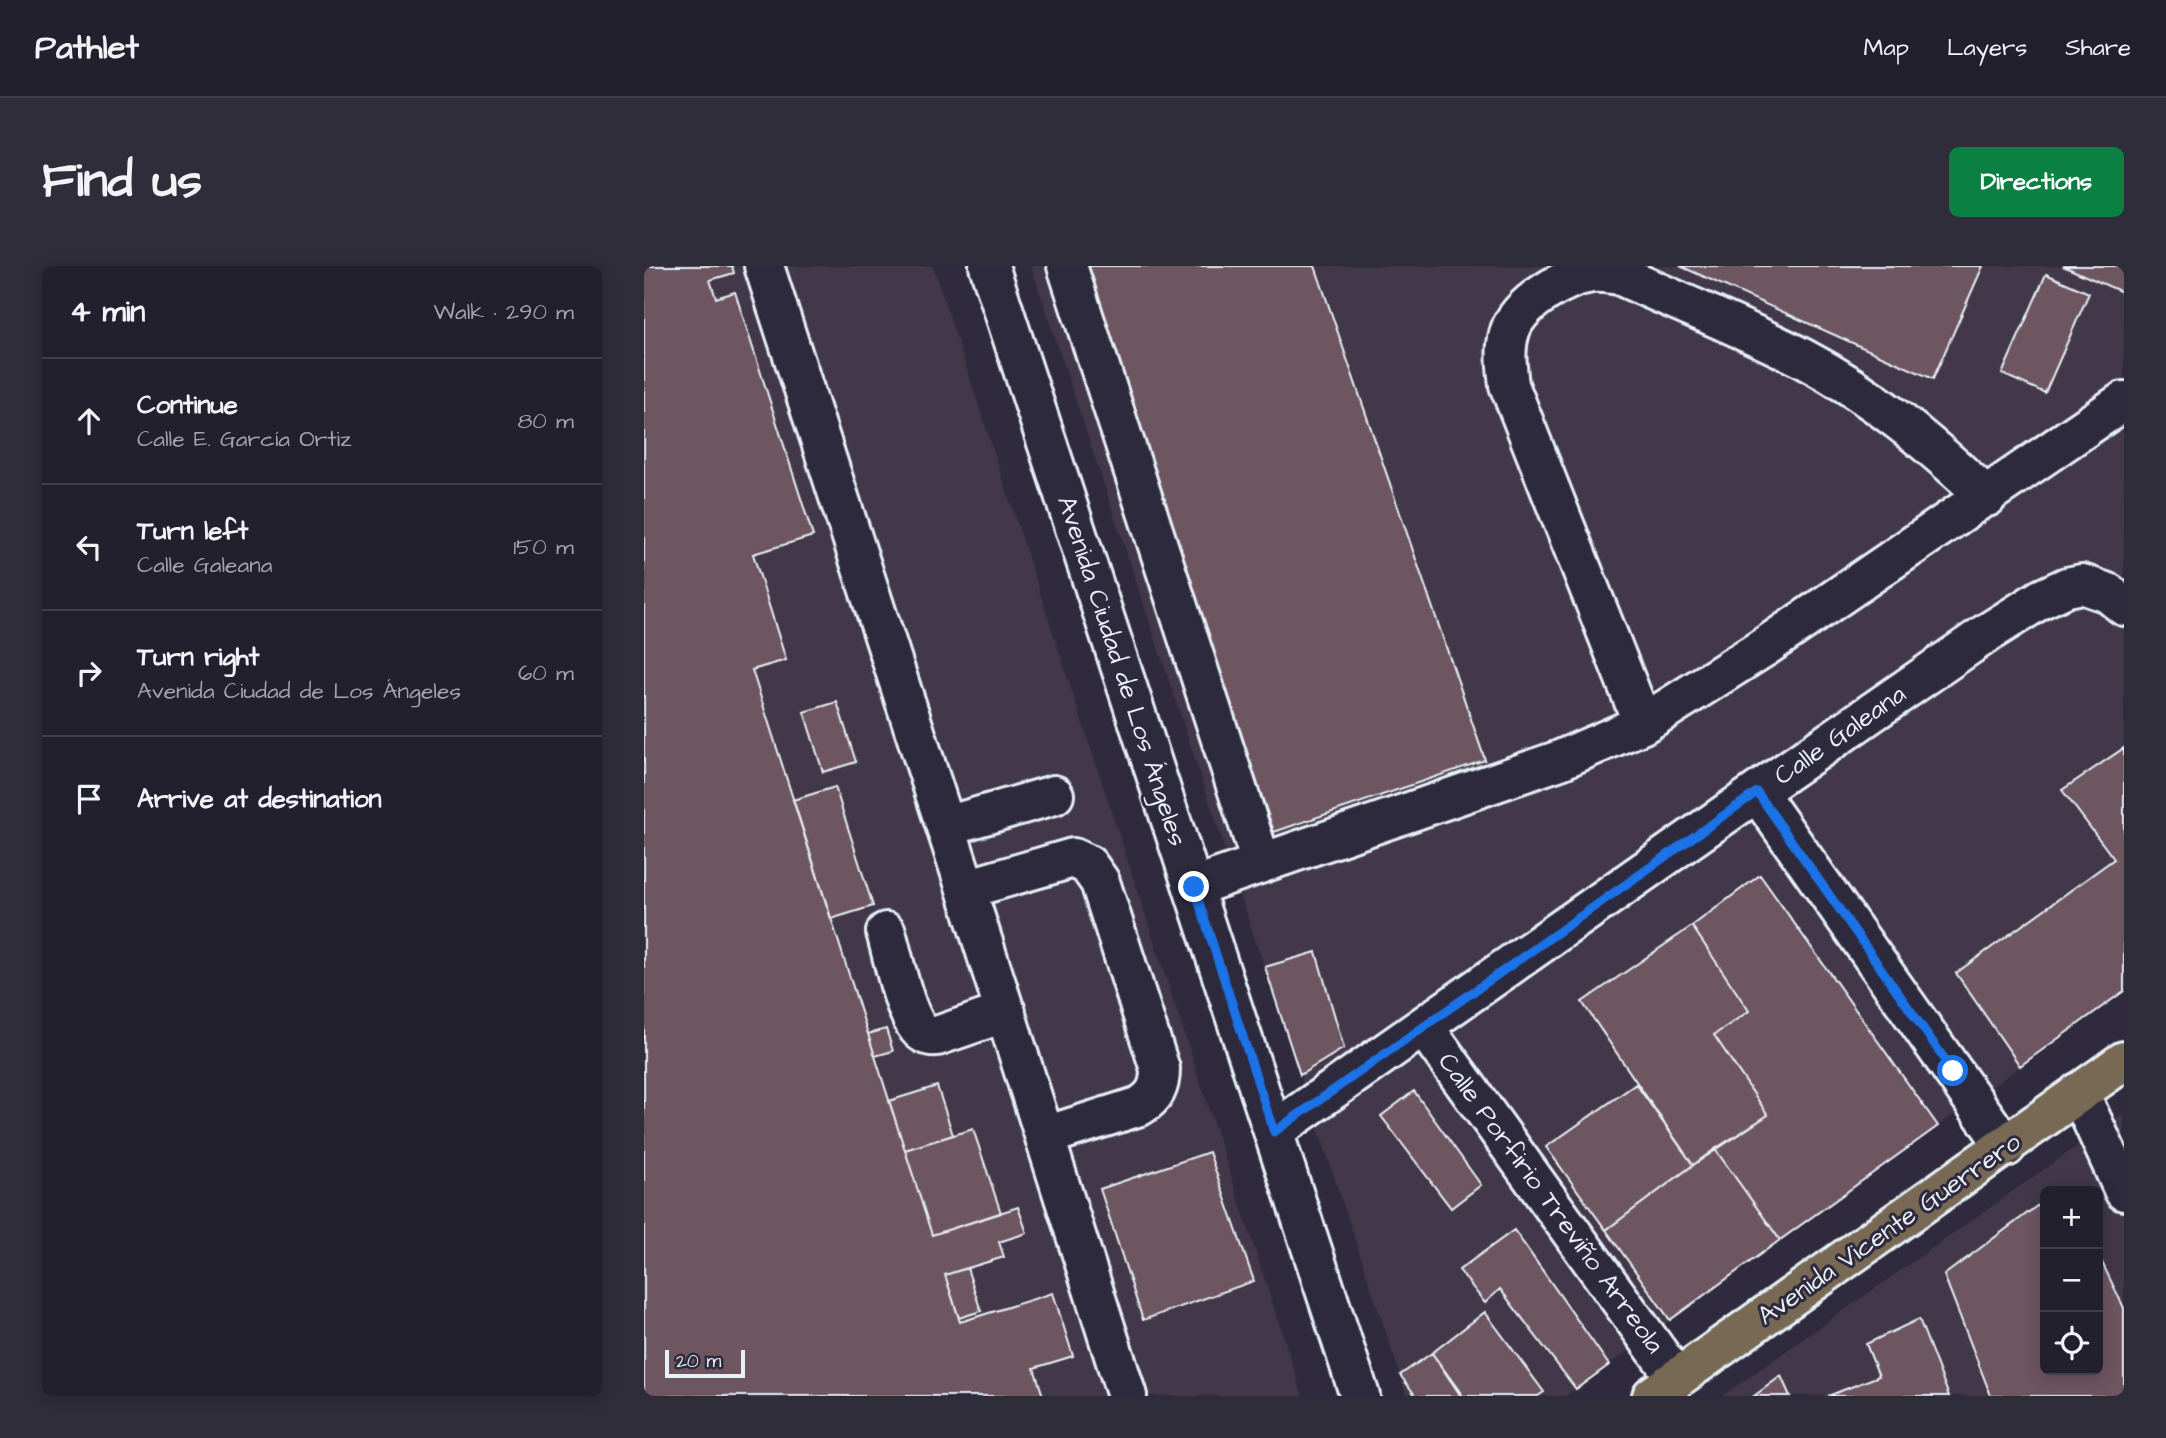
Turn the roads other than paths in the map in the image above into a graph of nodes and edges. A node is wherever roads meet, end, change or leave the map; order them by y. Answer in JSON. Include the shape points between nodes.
{"nodes":[{"id":1,"x":764,"y":266,"type":"edge"},
{"id":2,"x":989,"y":266,"type":"edge"},
{"id":3,"x":1067,"y":266,"type":"edge"},
{"id":4,"x":2124,"y":401,"type":"edge"},
{"id":5,"x":1987,"y":497,"type":"junction"},
{"id":6,"x":2124,"y":606,"type":"edge"},
{"id":7,"x":1643,"y":724,"type":"junction"},
{"id":8,"x":1757,"y":792,"type":"junction"},
{"id":9,"x":1054,"y":795,"type":"dead end"},
{"id":10,"x":946,"y":826,"type":"junction"},
{"id":11,"x":1261,"y":862,"type":"junction"},
{"id":12,"x":1194,"y":887,"type":"junction"},
{"id":13,"x":966,"y":889,"type":"junction"},
{"id":14,"x":886,"y":932,"type":"dead end"},
{"id":15,"x":1006,"y":1012,"type":"junction"},
{"id":16,"x":1424,"y":1027,"type":"junction"},
{"id":17,"x":2124,"y":1061,"type":"edge"},
{"id":18,"x":2079,"y":1093,"type":"junction"},
{"id":19,"x":1274,"y":1132,"type":"junction"},
{"id":20,"x":1045,"y":1136,"type":"junction"},
{"id":21,"x":2006,"y":1147,"type":"junction"},
{"id":22,"x":2124,"y":1191,"type":"edge"},
{"id":23,"x":1665,"y":1387,"type":"edge"},
{"id":24,"x":1126,"y":1396,"type":"edge"},
{"id":25,"x":1360,"y":1396,"type":"edge"}],
"edges":[{"from":1,"to":10,"type":"street"},
{"from":2,"to":12,"type":"street","name":"Avenida Ciudad de Los Ángeles"},
{"from":3,"to":11,"type":"street"},
{"from":4,"to":5,"type":"street"},
{"from":5,"to":7,"type":"street"},
{"from":5,"to":7,"type":"street","via":[[1908,426],[1805,359],[1619,275],[1594,273],[1545,292],[1510,329],[1505,356],[1509,385]]},
{"from":6,"to":8,"type":"street","name":"Calle Galeana","via":[[2108,593],[2082,584],[2041,599]]},
{"from":7,"to":11,"type":"street","via":[[1560,760]]},
{"from":8,"to":16,"type":"street","name":"Calle Galeana"},
{"from":8,"to":21,"type":"street"},
{"from":9,"to":10,"type":"street"},
{"from":10,"to":13,"type":"street"},
{"from":11,"to":12,"type":"street"},
{"from":12,"to":19,"type":"street","name":"Avenida Ciudad de Los Ángeles"},
{"from":13,"to":15,"type":"street"},
{"from":13,"to":20,"type":"street","via":[[1073,858],[1088,865],[1100,882],[1160,1069],[1157,1091],[1149,1101]]},
{"from":14,"to":15,"type":"street","via":[[911,1015],[923,1033],[937,1036]]},
{"from":15,"to":20,"type":"street"},
{"from":16,"to":19,"type":"street","name":"Calle Galeana"},
{"from":16,"to":23,"type":"street","name":"Calle Porfirio Treviño Arreola"},
{"from":17,"to":18,"type":"main road","name":"Avenida Vicente Guerrero"},
{"from":18,"to":21,"type":"main road","name":"Avenida Vicente Guerrero"},
{"from":18,"to":22,"type":"street"},
{"from":19,"to":25,"type":"street","name":"Avenida Ciudad de Los Ángeles"},
{"from":20,"to":24,"type":"street"},
{"from":21,"to":23,"type":"main road","name":"Avenida Vicente Guerrero"}]}
